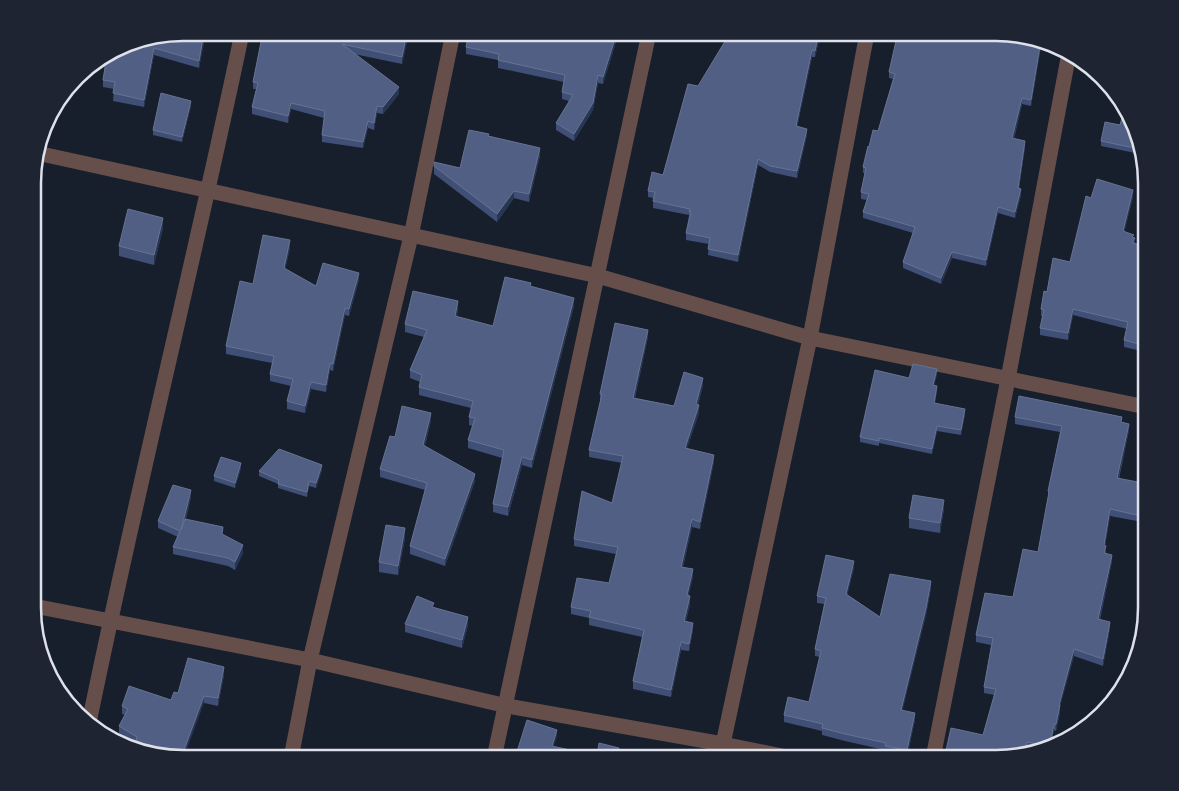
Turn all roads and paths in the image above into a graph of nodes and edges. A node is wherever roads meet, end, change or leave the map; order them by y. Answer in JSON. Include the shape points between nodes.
{"nodes":[{"id":1,"x":240,"y":41,"type":"edge"},
{"id":2,"x":451,"y":41,"type":"edge"},
{"id":3,"x":647,"y":41,"type":"edge"},
{"id":4,"x":865,"y":41,"type":"edge"},
{"id":5,"x":1068,"y":61,"type":"edge"},
{"id":6,"x":44,"y":155,"type":"edge"},
{"id":7,"x":209,"y":191,"type":"junction"},
{"id":8,"x":411,"y":236,"type":"junction"},
{"id":9,"x":598,"y":276,"type":"junction"},
{"id":10,"x":810,"y":338,"type":"junction"},
{"id":11,"x":1008,"y":378,"type":"junction"},
{"id":12,"x":1137,"y":406,"type":"edge"},
{"id":13,"x":41,"y":607,"type":"edge"},
{"id":14,"x":110,"y":621,"type":"junction"},
{"id":15,"x":310,"y":660,"type":"junction"},
{"id":16,"x":507,"y":706,"type":"junction"},
{"id":17,"x":91,"y":715,"type":"edge"},
{"id":18,"x":713,"y":749,"type":"edge"},
{"id":19,"x":721,"y":749,"type":"edge"},
{"id":20,"x":935,"y":749,"type":"edge"},
{"id":21,"x":293,"y":750,"type":"edge"},
{"id":22,"x":496,"y":750,"type":"edge"}],
"edges":[{"from":1,"to":7,"type":"street"},
{"from":2,"to":8,"type":"street"},
{"from":3,"to":9,"type":"street"},
{"from":4,"to":10,"type":"street"},
{"from":5,"to":11,"type":"street"},
{"from":6,"to":7,"type":"street"},
{"from":7,"to":8,"type":"street"},
{"from":7,"to":14,"type":"street"},
{"from":8,"to":9,"type":"street"},
{"from":8,"to":15,"type":"street"},
{"from":9,"to":10,"type":"street"},
{"from":9,"to":16,"type":"street"},
{"from":10,"to":11,"type":"street"},
{"from":10,"to":19,"type":"street"},
{"from":11,"to":12,"type":"street"},
{"from":11,"to":20,"type":"street"},
{"from":13,"to":14,"type":"street"},
{"from":14,"to":15,"type":"street"},
{"from":14,"to":17,"type":"street"},
{"from":15,"to":16,"type":"street"},
{"from":15,"to":21,"type":"street"},
{"from":16,"to":18,"type":"street"},
{"from":16,"to":22,"type":"street"}]}
